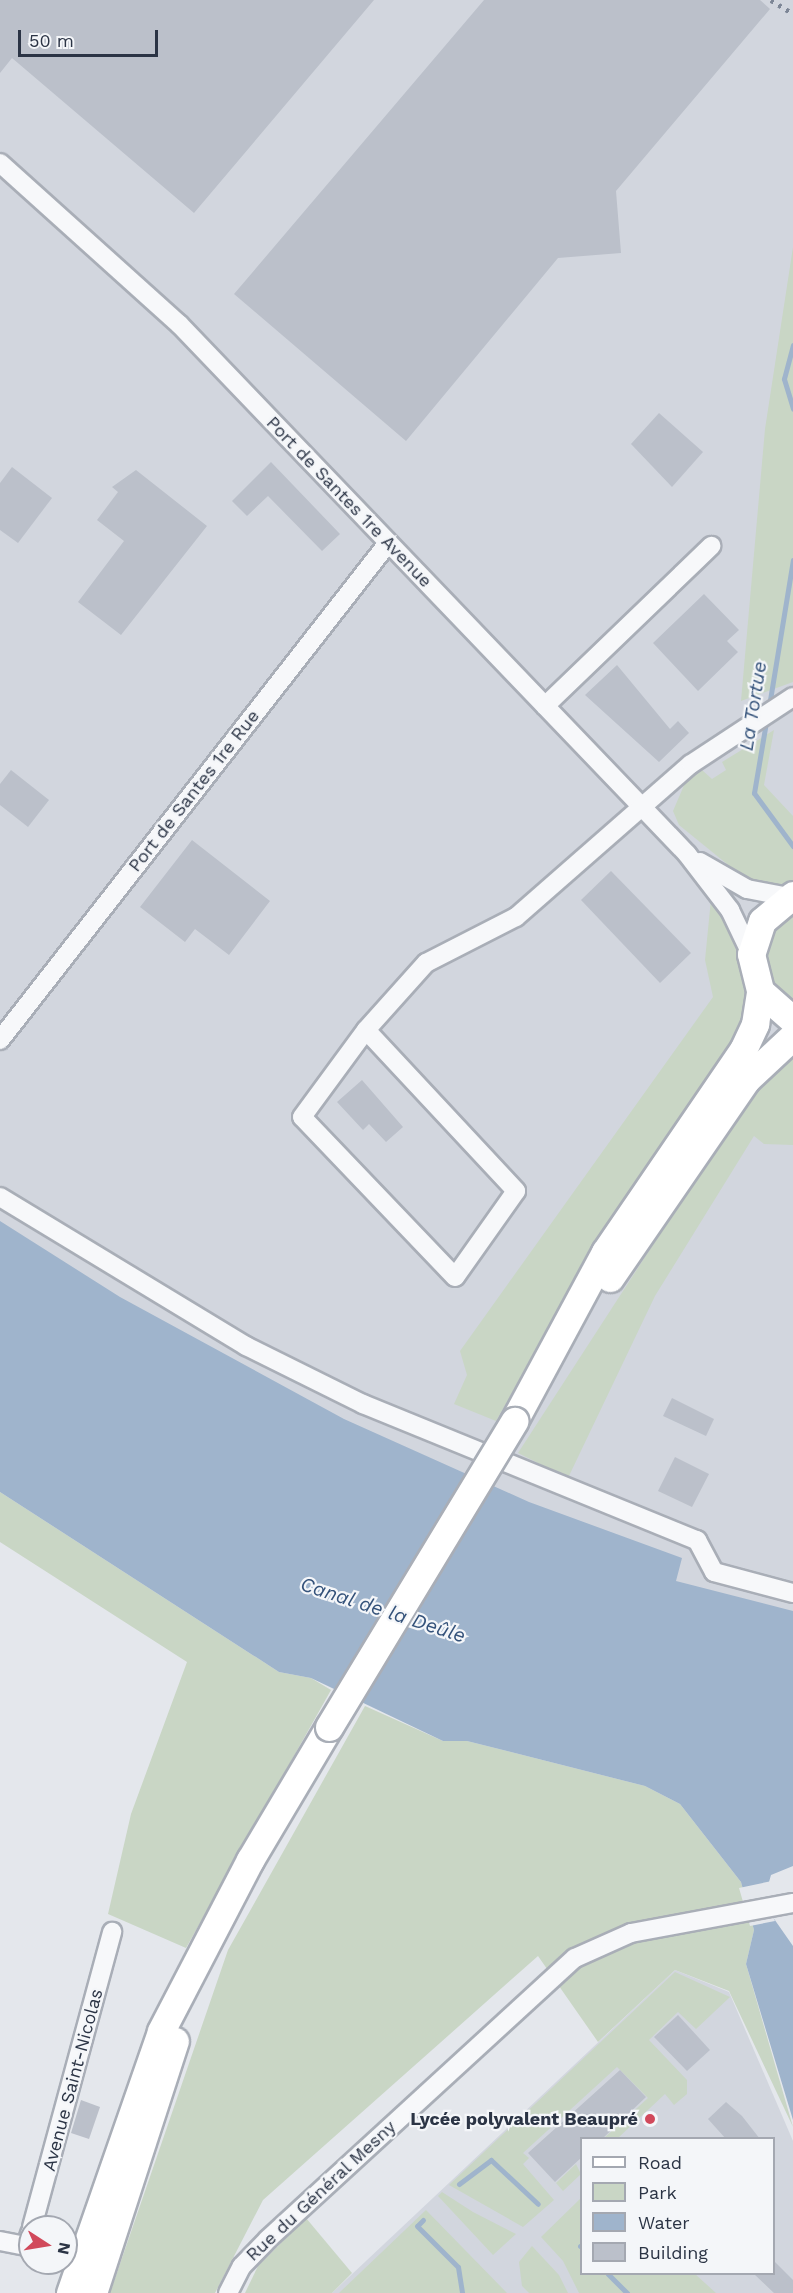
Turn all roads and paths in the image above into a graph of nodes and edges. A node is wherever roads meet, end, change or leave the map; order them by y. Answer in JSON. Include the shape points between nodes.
{"nodes":[{"id":1,"x":0,"y":163,"type":"edge"},
{"id":2,"x":388,"y":543,"type":"junction"},
{"id":3,"x":711,"y":546,"type":"dead end"},
{"id":4,"x":787,"y":701,"type":"edge"},
{"id":5,"x":545,"y":706,"type":"junction"},
{"id":6,"x":641,"y":807,"type":"junction"},
{"id":7,"x":687,"y":854,"type":"junction"},
{"id":8,"x":791,"y":896,"type":"edge"},
{"id":9,"x":751,"y":954,"type":"junction"},
{"id":10,"x":760,"y":992,"type":"junction"},
{"id":11,"x":793,"y":1020,"type":"edge"},
{"id":12,"x":366,"y":1030,"type":"junction"},
{"id":13,"x":793,"y":1036,"type":"edge"},
{"id":14,"x":0,"y":1040,"type":"edge"},
{"id":15,"x":0,"y":1197,"type":"edge"},
{"id":16,"x":514,"y":1421,"type":"junction"},
{"id":17,"x":793,"y":1593,"type":"edge"},
{"id":18,"x":250,"y":1860,"type":"junction"},
{"id":19,"x":793,"y":1903,"type":"edge"},
{"id":20,"x":112,"y":1932,"type":"dead end"},
{"id":21,"x":35,"y":2215,"type":"edge"},
{"id":22,"x":0,"y":2241,"type":"edge"},
{"id":23,"x":18,"y":2244,"type":"edge"},
{"id":24,"x":70,"y":2293,"type":"edge"},
{"id":25,"x":93,"y":2293,"type":"edge"},
{"id":26,"x":228,"y":2293,"type":"edge"}],
"edges":[{"from":1,"to":2,"type":"street","name":"Port de Santes 1re Avenue","via":[[179,324]]},
{"from":2,"to":5,"type":"street","name":"Port de Santes 1re Avenue"},
{"from":2,"to":14,"type":"street","name":"Port de Santes 1re Rue"},
{"from":3,"to":5,"type":"street"},
{"from":4,"to":6,"type":"street","via":[[704,754]]},
{"from":5,"to":6,"type":"street","name":"Port de Santes 1re Avenue"},
{"from":6,"to":7,"type":"street","name":"Port de Santes 1re Avenue"},
{"from":6,"to":12,"type":"street","via":[[516,917],[426,963]]},
{"from":7,"to":8,"type":"street","via":[[747,889]]},
{"from":7,"to":9,"type":"street","via":[[730,910]]},
{"from":8,"to":9,"type":"main road","via":[[762,921]]},
{"from":9,"to":10,"type":"main road"},
{"from":10,"to":11,"type":"main road"},
{"from":10,"to":16,"type":"main road","via":[[743,1050],[610,1244]]},
{"from":12,"to":12,"type":"street","via":[[302,1117],[455,1277],[516,1191]]},
{"from":13,"to":16,"type":"main road","via":[[766,1057],[718,1119]]},
{"from":15,"to":17,"type":"street","via":[[225,1334],[352,1399],[445,1442],[697,1540],[714,1572]]},
{"from":16,"to":18,"type":"main road","bridge":true},
{"from":18,"to":24,"type":"main road","via":[[149,2059]]},
{"from":18,"to":25,"type":"main road","via":[[177,2035]]},
{"from":19,"to":26,"type":"street","name":"Rue du Général Mesny","via":[[630,1934],[575,1958],[268,2239],[242,2266]]},
{"from":20,"to":21,"type":"street","name":"Avenue Saint-Nicolas"},
{"from":22,"to":23,"type":"street"}]}
